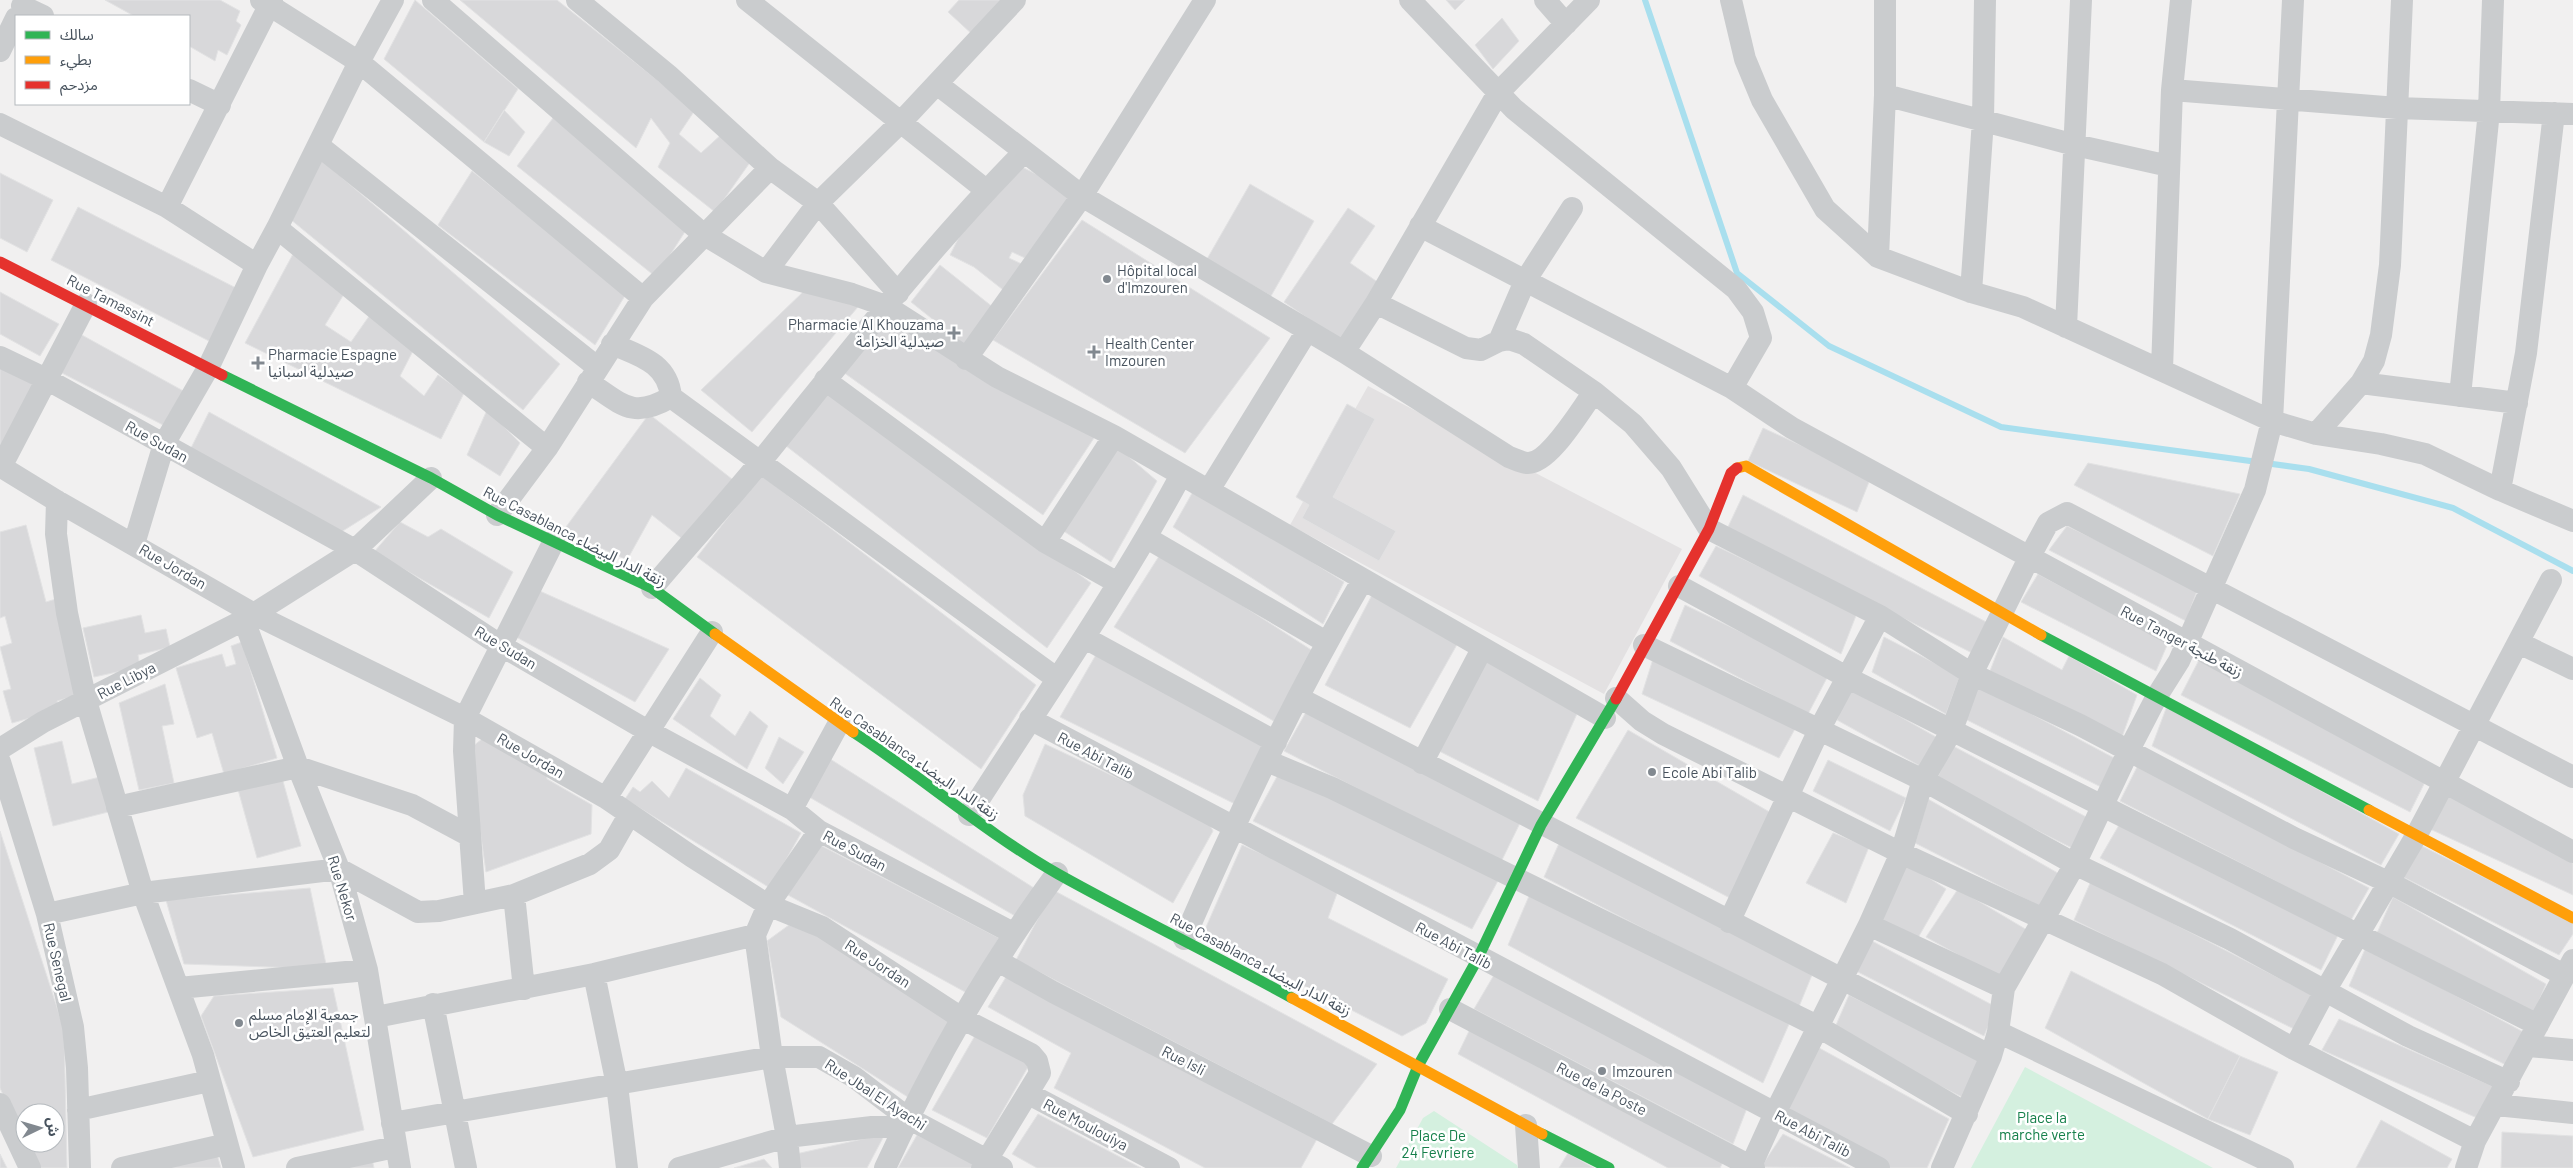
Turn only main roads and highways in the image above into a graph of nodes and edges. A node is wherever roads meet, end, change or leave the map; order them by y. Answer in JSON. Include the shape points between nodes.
{"nodes":[{"id":1,"x":0,"y":262,"type":"edge"},
{"id":2,"x":208,"y":368,"type":"joint"},
{"id":3,"x":2573,"y":918,"type":"edge"},
{"id":4,"x":1418,"y":1066,"type":"junction"},
{"id":5,"x":1366,"y":1162,"type":"edge"},
{"id":6,"x":1609,"y":1168,"type":"edge"}],
"edges":[{"from":1,"to":2,"type":"main road","name":"Rue Tamassint"},
{"from":2,"to":4,"type":"main road","name":"Rue Casablanca زنقة الدار البيضاء","via":[[432,478],[497,515],[652,588],[969,815],[1057,873]]},
{"from":3,"to":4,"type":"main road","via":[[2055,644],[1746,466],[1738,467],[1731,473],[1709,529],[1679,586],[1606,718],[1541,825],[1478,958]]},
{"from":4,"to":5,"type":"main road","via":[[1400,1110]]},
{"from":4,"to":6,"type":"main road","name":"Rue Casablanca زنقة الدار البيضاء"}]}
